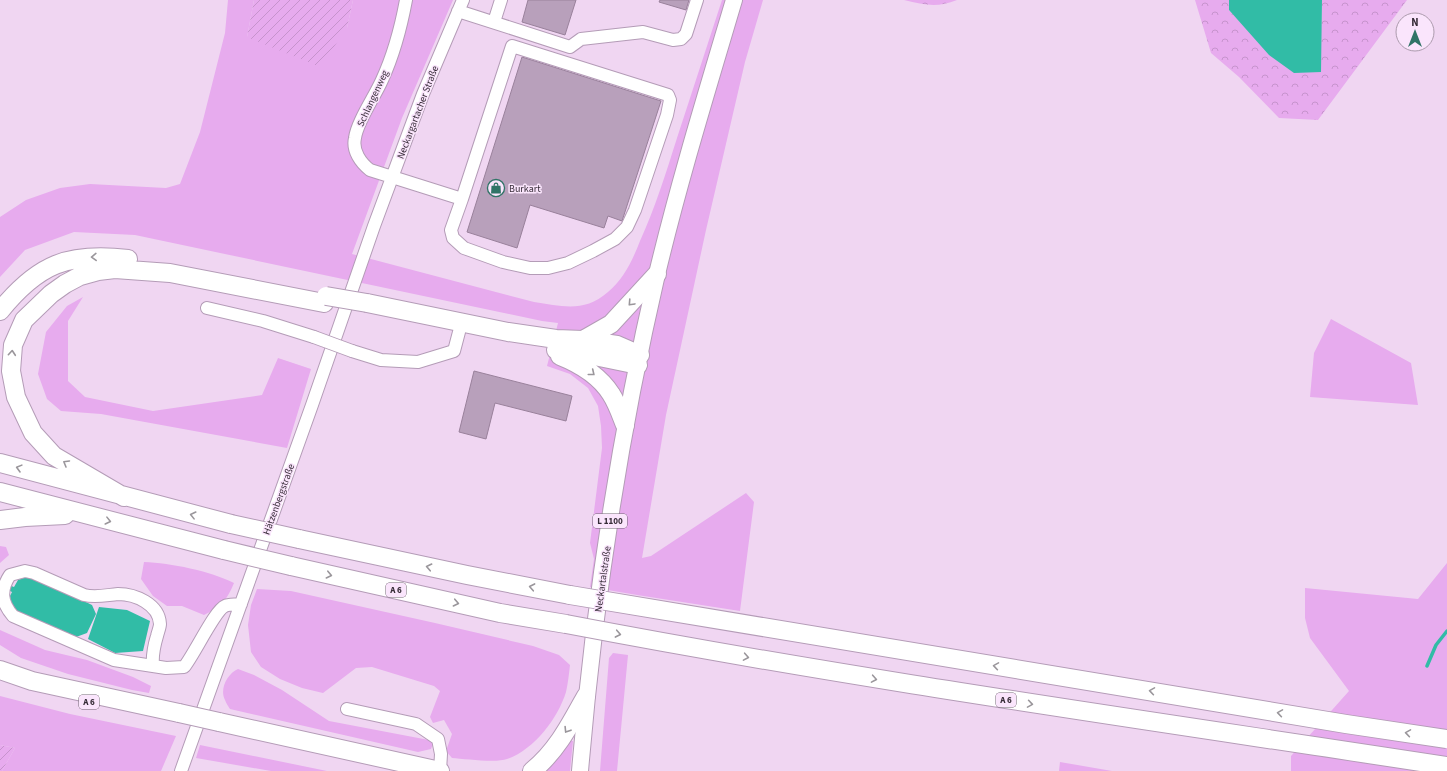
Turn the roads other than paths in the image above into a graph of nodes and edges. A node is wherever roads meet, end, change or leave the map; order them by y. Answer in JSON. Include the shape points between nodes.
{"nodes":[{"id":1,"x":406,"y":0,"type":"edge"},
{"id":2,"x":501,"y":0,"type":"edge"},
{"id":3,"x":697,"y":0,"type":"edge"},
{"id":4,"x":734,"y":0,"type":"edge"},
{"id":5,"x":460,"y":6,"type":"edge"},
{"id":6,"x":494,"y":22,"type":"junction"},
{"id":7,"x":392,"y":177,"type":"junction"},
{"id":8,"x":462,"y":199,"type":"junction"},
{"id":9,"x":374,"y":226,"type":"joint"},
{"id":10,"x":657,"y":274,"type":"junction"},
{"id":11,"x":325,"y":299,"type":"junction"},
{"id":12,"x":367,"y":307,"type":"junction"},
{"id":13,"x":207,"y":308,"type":"dead end"},
{"id":14,"x":0,"y":311,"type":"edge"},
{"id":15,"x":459,"y":332,"type":"junction"},
{"id":16,"x":583,"y":340,"type":"junction"},
{"id":17,"x":545,"y":349,"type":"junction"},
{"id":18,"x":639,"y":360,"type":"junction"},
{"id":19,"x":625,"y":425,"type":"junction"},
{"id":20,"x":0,"y":463,"type":"edge"},
{"id":21,"x":0,"y":492,"type":"edge"},
{"id":22,"x":124,"y":497,"type":"junction"},
{"id":23,"x":82,"y":514,"type":"junction"},
{"id":24,"x":0,"y":520,"type":"edge"},
{"id":25,"x":241,"y":604,"type":"junction"},
{"id":26,"x":153,"y":666,"type":"junction"},
{"id":27,"x":0,"y":670,"type":"edge"},
{"id":28,"x":0,"y":680,"type":"edge"},
{"id":29,"x":586,"y":696,"type":"junction"},
{"id":30,"x":347,"y":709,"type":"dead end"},
{"id":31,"x":179,"y":717,"type":"junction"},
{"id":32,"x":218,"y":726,"type":"junction"},
{"id":33,"x":1447,"y":739,"type":"edge"},
{"id":34,"x":1447,"y":766,"type":"edge"},
{"id":35,"x":181,"y":771,"type":"edge"},
{"id":36,"x":401,"y":771,"type":"edge"},
{"id":37,"x":440,"y":771,"type":"edge"},
{"id":38,"x":532,"y":771,"type":"edge"},
{"id":39,"x":580,"y":771,"type":"edge"}],
"edges":[{"from":1,"to":7,"type":"street","name":"Schlangenweg","via":[[395,47],[354,139],[358,157],[364,165],[370,170]]},
{"from":2,"to":6,"type":"street"},
{"from":3,"to":6,"type":"street","via":[[686,34],[681,39],[673,40],[643,32],[581,39],[570,47]]},
{"from":4,"to":10,"type":"main road","number":"L 1100","via":[[695,131]]},
{"from":5,"to":6,"type":"street"},
{"from":5,"to":7,"type":"street","name":"Neckargartacher Straße"},
{"from":7,"to":8,"type":"street","name":"Schlangenweg"},
{"from":7,"to":9,"type":"street","name":"Neckargartacher Straße"},
{"from":8,"to":8,"type":"street","via":[[451,230],[453,238],[464,248],[502,262],[530,268],[548,268],[568,263],[593,251],[615,239],[627,227],[667,115],[670,100],[668,95],[512,46]]},
{"from":9,"to":25,"type":"street","name":"Hätzenbergstraße"},
{"from":10,"to":16,"type":"highway","one_way":true,"via":[[611,324]]},
{"from":10,"to":18,"type":"main road","number":"L 1100"},
{"from":11,"to":12,"type":"highway","bridge":true},
{"from":11,"to":14,"type":"highway","one_way":true,"via":[[144,261],[96,257],[75,259],[42,271],[21,288]]},
{"from":22,"to":11,"type":"highway","one_way":true,"via":[[54,456],[33,433],[16,397],[11,371],[13,345],[24,320],[65,284],[80,276],[115,269],[170,273]]},
{"from":12,"to":15,"type":"highway"},
{"from":12,"to":16,"type":"highway","via":[[508,332]]},
{"from":13,"to":15,"type":"street","bridge":true,"via":[[263,321],[381,360],[418,362],[454,351]]},
{"from":15,"to":17,"type":"highway"},
{"from":16,"to":18,"type":"highway","via":[[617,345]]},
{"from":17,"to":18,"type":"highway"},
{"from":17,"to":19,"type":"highway","one_way":true,"via":[[576,362],[595,375],[612,395]]},
{"from":18,"to":19,"type":"main road","name":"Neckartalstraße","number":"L 1100"},
{"from":19,"to":29,"type":"main road","name":"Neckartalstraße","number":"L 1100"},
{"from":22,"to":20,"type":"highway","one_way":true},
{"from":21,"to":23,"type":"highway","number":"A 6"},
{"from":33,"to":22,"type":"highway","one_way":true,"bridge":true,"via":[[570,595],[298,539]]},
{"from":23,"to":24,"type":"highway"},
{"from":23,"to":34,"type":"highway","number":"A 6","one_way":true,"bridge":true,"via":[[291,566],[500,613],[881,680]]},
{"from":25,"to":26,"type":"street","via":[[224,606],[218,612],[184,667]]},
{"from":25,"to":35,"type":"street","name":"Hätzenbergstraße"},
{"from":26,"to":26,"type":"street","via":[[114,660],[13,616],[3,598],[3,584],[10,575],[34,573],[84,595],[92,597],[119,594],[148,603],[158,613],[160,625],[152,658]]},
{"from":27,"to":31,"type":"highway","via":[[32,682]]},
{"from":28,"to":31,"type":"highway","number":"A 6","via":[[30,689]]},
{"from":29,"to":38,"type":"highway","one_way":true,"via":[[552,752]]},
{"from":29,"to":39,"type":"main road","name":"Neckartalstraße","number":"L 1100"},
{"from":30,"to":37,"type":"street","via":[[416,724],[423,728],[438,739],[441,754]]},
{"from":31,"to":32,"type":"highway","bridge":true},
{"from":32,"to":36,"type":"highway"},
{"from":32,"to":37,"type":"highway"}]}
